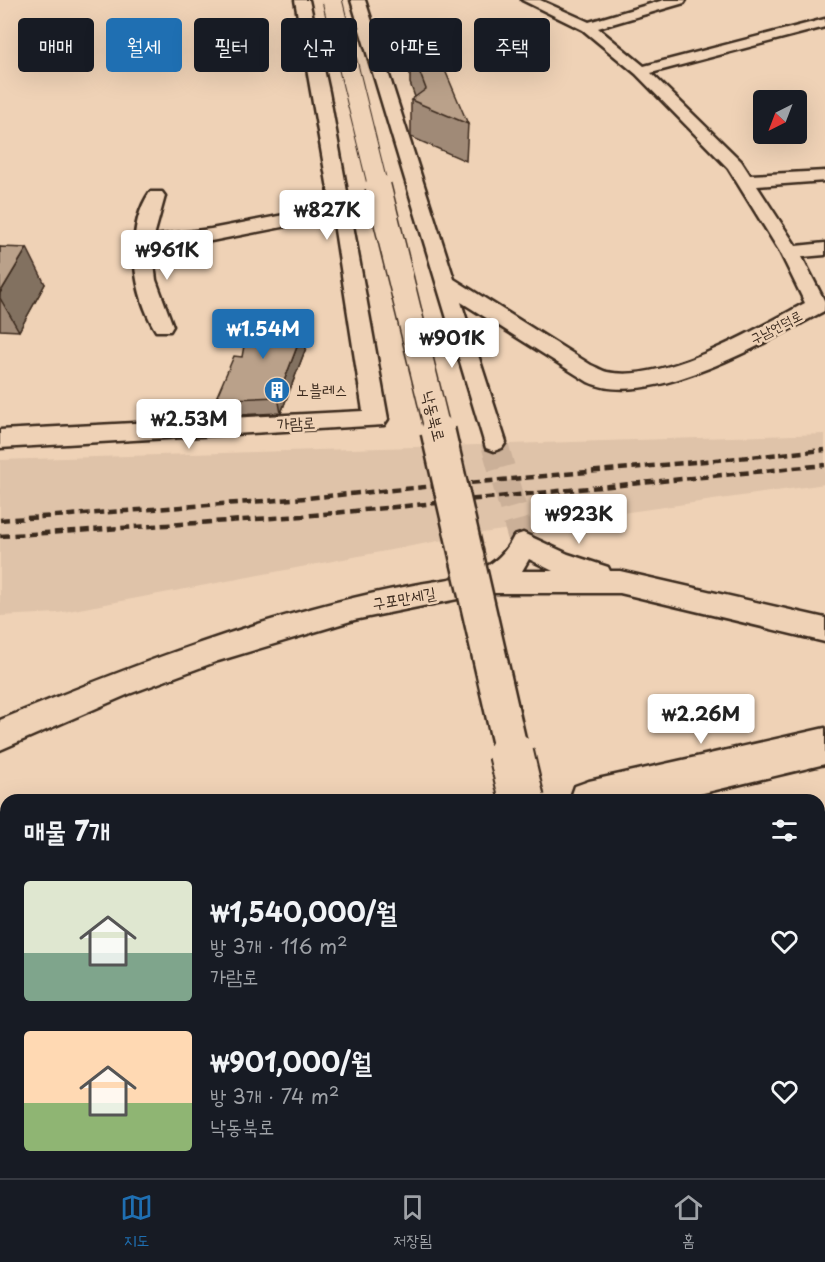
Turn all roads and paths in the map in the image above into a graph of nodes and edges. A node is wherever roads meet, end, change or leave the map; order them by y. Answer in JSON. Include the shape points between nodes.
{"nodes":[{"id":1,"x":302,"y":0,"type":"edge"},
{"id":2,"x":332,"y":0,"type":"edge"},
{"id":3,"x":358,"y":0,"type":"edge"},
{"id":4,"x":529,"y":0,"type":"edge"},
{"id":5,"x":679,"y":0,"type":"edge"},
{"id":6,"x":825,"y":23,"type":"edge"},
{"id":7,"x":588,"y":27,"type":"junction"},
{"id":8,"x":641,"y":71,"type":"junction"},
{"id":9,"x":825,"y":176,"type":"edge"},
{"id":10,"x":747,"y":181,"type":"junction"},
{"id":11,"x":156,"y":196,"type":"dead end"},
{"id":12,"x":341,"y":210,"type":"junction"},
{"id":13,"x":142,"y":243,"type":"junction"},
{"id":14,"x":825,"y":249,"type":"edge"},
{"id":15,"x":790,"y":252,"type":"junction"},
{"id":16,"x":447,"y":284,"type":"junction"},
{"id":17,"x":163,"y":326,"type":"dead end"},
{"id":18,"x":0,"y":440,"type":"edge"},
{"id":19,"x":494,"y":442,"type":"tunnel mouth"},
{"id":20,"x":487,"y":582,"type":"junction"},
{"id":21,"x":620,"y":582,"type":"junction"},
{"id":22,"x":825,"y":630,"type":"edge"},
{"id":23,"x":0,"y":735,"type":"edge"},
{"id":24,"x":825,"y":746,"type":"edge"},
{"id":25,"x":521,"y":794,"type":"edge"},
{"id":26,"x":615,"y":794,"type":"edge"}],
"edges":[{"from":1,"to":12,"type":"street"},
{"from":2,"to":25,"type":"main road","name":"낙동북로","bridge":true,"via":[[451,483]]},
{"from":3,"to":16,"type":"street"},
{"from":4,"to":7,"type":"street","name":"구남언덕로"},
{"from":5,"to":7,"type":"street"},
{"from":6,"to":8,"type":"street"},
{"from":7,"to":8,"type":"street","name":"구남언덕로"},
{"from":8,"to":10,"type":"street","name":"구남언덕로"},
{"from":9,"to":10,"type":"street"},
{"from":10,"to":15,"type":"street","name":"구남언덕로"},
{"from":11,"to":13,"type":"street"},
{"from":12,"to":13,"type":"street","via":[[211,235]]},
{"from":12,"to":18,"type":"street","name":"가람로","via":[[376,418]]},
{"from":13,"to":17,"type":"street","via":[[146,280]]},
{"from":14,"to":15,"type":"street"},
{"from":15,"to":16,"type":"street","name":"구남언덕로","via":[[817,306],[740,345],[676,371],[620,382],[601,379],[583,370]]},
{"from":16,"to":19,"type":"street"},
{"from":20,"to":21,"type":"street","name":"구포만세길"},
{"from":20,"to":21,"type":"street","via":[[515,561],[523,543],[560,562]]},
{"from":20,"to":23,"type":"street","name":"구포만세길","via":[[354,608],[217,648]]},
{"from":21,"to":22,"type":"street","name":"구포만세길"},
{"from":24,"to":26,"type":"main road"}]}
